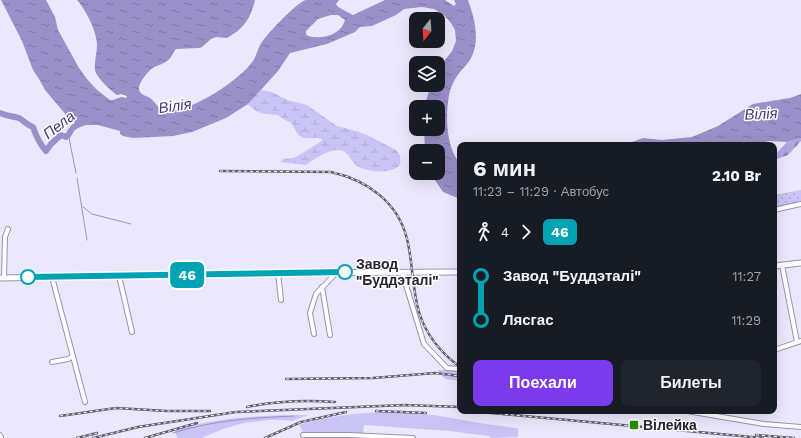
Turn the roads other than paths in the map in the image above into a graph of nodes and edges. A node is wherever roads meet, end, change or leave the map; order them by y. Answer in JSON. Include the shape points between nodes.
{"nodes":[{"id":1,"x":801,"y":204,"type":"edge"},
{"id":2,"x":777,"y":209,"type":"edge"},
{"id":3,"x":8,"y":229,"type":"dead end"},
{"id":4,"x":801,"y":263,"type":"edge"},
{"id":5,"x":782,"y":265,"type":"junction"},
{"id":6,"x":777,"y":266,"type":"edge"},
{"id":7,"x":336,"y":272,"type":"junction"},
{"id":8,"x":402,"y":272,"type":"junction"},
{"id":9,"x":457,"y":272,"type":"edge"},
{"id":10,"x":278,"y":273,"type":"junction"},
{"id":11,"x":119,"y":276,"type":"junction"},
{"id":12,"x":52,"y":277,"type":"junction"},
{"id":13,"x":2,"y":278,"type":"edge"},
{"id":14,"x":322,"y":287,"type":"junction"},
{"id":15,"x":281,"y":300,"type":"dead end"},
{"id":16,"x":132,"y":332,"type":"dead end"},
{"id":17,"x":314,"y":334,"type":"dead end"},
{"id":18,"x":330,"y":335,"type":"dead end"},
{"id":19,"x":799,"y":342,"type":"edge"},
{"id":20,"x":777,"y":349,"type":"edge"},
{"id":21,"x":73,"y":356,"type":"junction"},
{"id":22,"x":52,"y":362,"type":"dead end"},
{"id":23,"x":457,"y":369,"type":"edge"},
{"id":24,"x":84,"y":402,"type":"dead end"},
{"id":25,"x":705,"y":414,"type":"edge"},
{"id":26,"x":801,"y":427,"type":"edge"},
{"id":27,"x":0,"y":435,"type":"edge"},
{"id":28,"x":303,"y":435,"type":"dead end"},
{"id":29,"x":349,"y":436,"type":"edge"},
{"id":30,"x":1,"y":438,"type":"edge"},
{"id":31,"x":413,"y":438,"type":"edge"}],
"edges":[{"from":1,"to":2,"type":"street"},
{"from":3,"to":13,"type":"street","via":[[5,237]]},
{"from":4,"to":5,"type":"street"},
{"from":5,"to":6,"type":"street"},
{"from":5,"to":19,"type":"street"},
{"from":7,"to":8,"type":"street"},
{"from":7,"to":10,"type":"street"},
{"from":7,"to":14,"type":"street"},
{"from":8,"to":9,"type":"street"},
{"from":8,"to":23,"type":"street","via":[[424,344],[447,368]]},
{"from":10,"to":11,"type":"street"},
{"from":10,"to":15,"type":"street"},
{"from":11,"to":12,"type":"street"},
{"from":11,"to":16,"type":"street"},
{"from":12,"to":13,"type":"street"},
{"from":12,"to":21,"type":"street"},
{"from":14,"to":17,"type":"street","via":[[316,294],[310,313]]},
{"from":14,"to":18,"type":"street"},
{"from":19,"to":20,"type":"street"},
{"from":21,"to":22,"type":"street"},
{"from":21,"to":24,"type":"street"},
{"from":25,"to":26,"type":"street"},
{"from":27,"to":30,"type":"street"},
{"from":28,"to":29,"type":"street"},
{"from":29,"to":31,"type":"street"}]}
